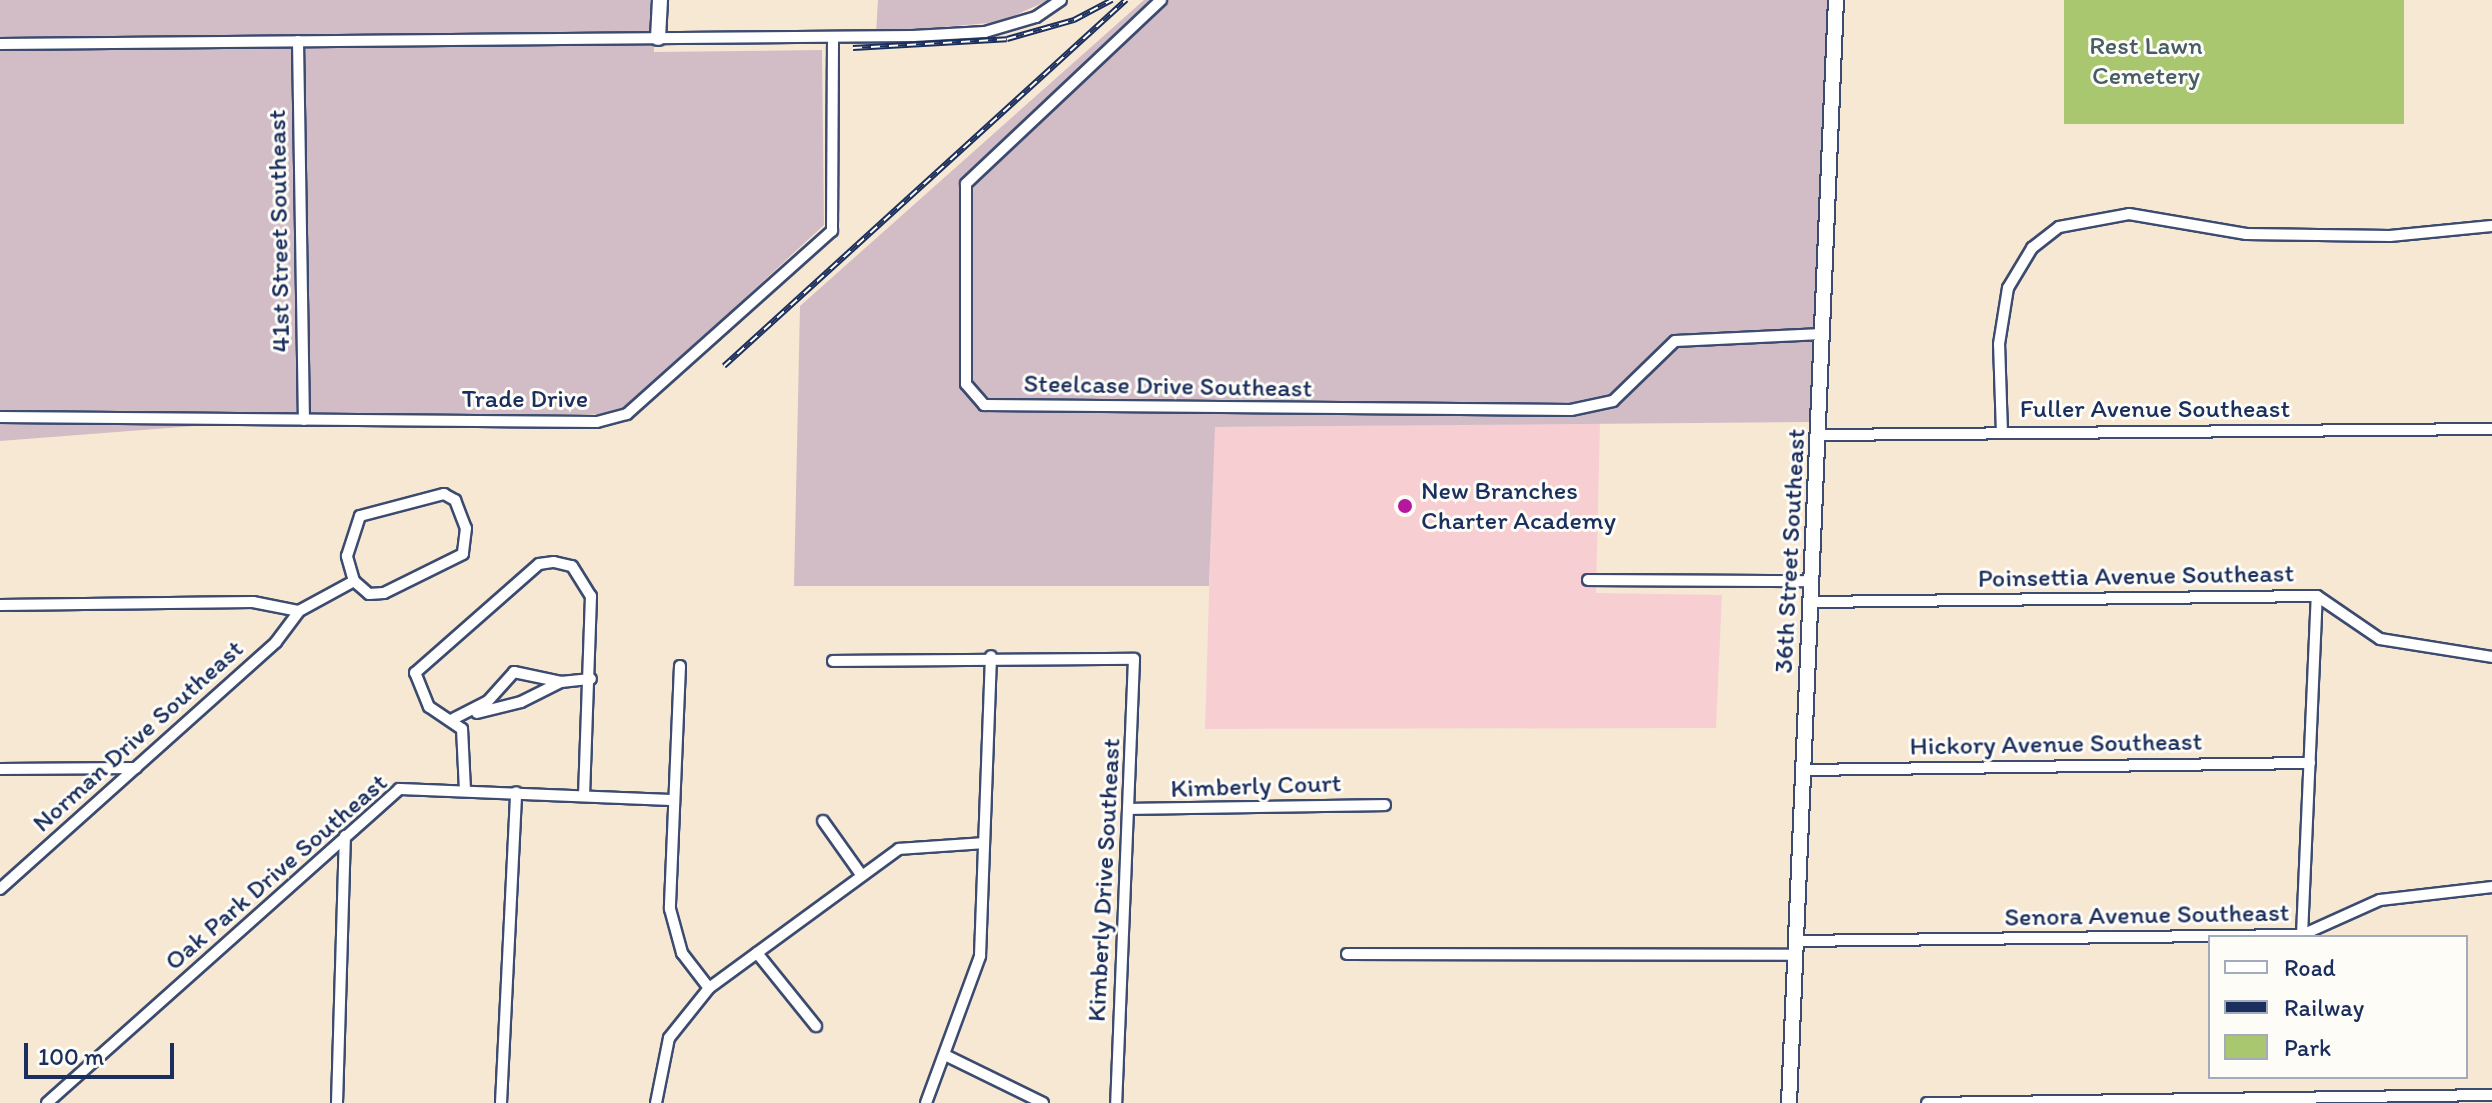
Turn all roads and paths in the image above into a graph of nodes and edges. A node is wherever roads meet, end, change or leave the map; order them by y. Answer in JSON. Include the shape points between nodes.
{"nodes":[{"id":1,"x":660,"y":0,"type":"edge"},
{"id":2,"x":1061,"y":0,"type":"edge"},
{"id":3,"x":1161,"y":0,"type":"edge"},
{"id":4,"x":1836,"y":0,"type":"edge"},
{"id":5,"x":833,"y":37,"type":"junction"},
{"id":6,"x":658,"y":38,"type":"junction"},
{"id":7,"x":298,"y":41,"type":"junction"},
{"id":8,"x":0,"y":44,"type":"edge"},
{"id":9,"x":2492,"y":226,"type":"edge"},
{"id":10,"x":1822,"y":334,"type":"junction"},
{"id":11,"x":0,"y":417,"type":"edge"},
{"id":12,"x":304,"y":420,"type":"junction"},
{"id":13,"x":2492,"y":429,"type":"edge"},
{"id":14,"x":2002,"y":433,"type":"junction"},
{"id":15,"x":1819,"y":435,"type":"junction"},
{"id":16,"x":1588,"y":580,"type":"dead end"},
{"id":17,"x":354,"y":581,"type":"junction"},
{"id":18,"x":1812,"y":581,"type":"junction"},
{"id":19,"x":2317,"y":596,"type":"junction"},
{"id":20,"x":1812,"y":602,"type":"junction"},
{"id":21,"x":0,"y":605,"type":"edge"},
{"id":22,"x":299,"y":611,"type":"junction"},
{"id":23,"x":991,"y":656,"type":"junction"},
{"id":24,"x":2492,"y":657,"type":"edge"},
{"id":25,"x":833,"y":661,"type":"dead end"},
{"id":26,"x":680,"y":666,"type":"dead end"},
{"id":27,"x":591,"y":679,"type":"junction"},
{"id":28,"x":561,"y":682,"type":"junction"},
{"id":29,"x":470,"y":714,"type":"junction"},
{"id":30,"x":453,"y":719,"type":"junction"},
{"id":31,"x":2310,"y":763,"type":"junction"},
{"id":32,"x":136,"y":768,"type":"junction"},
{"id":33,"x":0,"y":769,"type":"edge"},
{"id":34,"x":1803,"y":770,"type":"junction"},
{"id":35,"x":465,"y":790,"type":"junction"},
{"id":36,"x":516,"y":792,"type":"junction"},
{"id":37,"x":584,"y":795,"type":"junction"},
{"id":38,"x":672,"y":800,"type":"junction"},
{"id":39,"x":1385,"y":805,"type":"dead end"},
{"id":40,"x":1129,"y":809,"type":"junction"},
{"id":41,"x":823,"y":821,"type":"dead end"},
{"id":42,"x":345,"y":836,"type":"junction"},
{"id":43,"x":984,"y":843,"type":"junction"},
{"id":44,"x":860,"y":873,"type":"junction"},
{"id":45,"x":2492,"y":887,"type":"edge"},
{"id":46,"x":0,"y":889,"type":"edge"},
{"id":47,"x":2302,"y":935,"type":"joint"},
{"id":48,"x":2208,"y":937,"type":"edge"},
{"id":49,"x":1794,"y":948,"type":"junction"},
{"id":50,"x":757,"y":953,"type":"junction"},
{"id":51,"x":1347,"y":954,"type":"dead end"},
{"id":52,"x":709,"y":988,"type":"junction"},
{"id":53,"x":816,"y":1026,"type":"dead end"},
{"id":54,"x":947,"y":1056,"type":"junction"},
{"id":55,"x":2492,"y":1095,"type":"edge"},
{"id":56,"x":2435,"y":1100,"type":"edge"},
{"id":57,"x":2273,"y":1101,"type":"edge"},
{"id":58,"x":47,"y":1103,"type":"edge"},
{"id":59,"x":337,"y":1103,"type":"edge"},
{"id":60,"x":501,"y":1103,"type":"edge"},
{"id":61,"x":656,"y":1103,"type":"edge"},
{"id":62,"x":926,"y":1103,"type":"edge"},
{"id":63,"x":1043,"y":1103,"type":"edge"},
{"id":64,"x":1116,"y":1103,"type":"edge"},
{"id":65,"x":1789,"y":1103,"type":"edge"},
{"id":66,"x":1927,"y":1103,"type":"edge"},
{"id":67,"x":1939,"y":1103,"type":"edge"},
{"id":68,"x":2080,"y":1103,"type":"edge"}],
"edges":[{"from":1,"to":6,"type":"street"},
{"from":2,"to":5,"type":"street","via":[[1036,17],[985,32]]},
{"from":3,"to":10,"type":"street","name":"Steelcase Drive Southeast","via":[[966,184],[966,384],[984,405],[1571,410],[1613,401],[1675,341]]},
{"from":4,"to":10,"type":"street","name":"36th Street Southeast"},
{"from":5,"to":6,"type":"street"},
{"from":5,"to":12,"type":"street","name":"Trade Drive","via":[[832,231],[641,405],[597,422]]},
{"from":6,"to":7,"type":"street"},
{"from":7,"to":8,"type":"street"},
{"from":7,"to":12,"type":"street","name":"41st Street Southeast"},
{"from":9,"to":14,"type":"street","via":[[2390,236],[2246,234],[2129,214],[2059,227],[2032,248],[2008,288],[1999,344]]},
{"from":10,"to":15,"type":"street","name":"36th Street Southeast"},
{"from":11,"to":12,"type":"street","name":"Trade Drive"},
{"from":13,"to":14,"type":"street","name":"Fuller Avenue Southeast"},
{"from":14,"to":15,"type":"street","name":"Fuller Avenue Southeast"},
{"from":15,"to":18,"type":"street","name":"36th Street Southeast"},
{"from":16,"to":18,"type":"street"},
{"from":17,"to":17,"type":"street","via":[[369,594],[384,593],[463,554],[466,528],[455,500],[444,494],[360,516],[347,556]]},
{"from":17,"to":22,"type":"street"},
{"from":18,"to":20,"type":"street","name":"36th Street Southeast"},
{"from":19,"to":20,"type":"street","name":"Poinsettia Avenue Southeast"},
{"from":19,"to":24,"type":"street","name":"Poinsettia Avenue Southeast","via":[[2380,639]]},
{"from":19,"to":31,"type":"street"},
{"from":20,"to":34,"type":"street","name":"36th Street Southeast"},
{"from":21,"to":22,"type":"street","via":[[253,602]]},
{"from":22,"to":32,"type":"street","name":"Norman Drive Southeast","via":[[284,635]]},
{"from":23,"to":25,"type":"street"},
{"from":23,"to":40,"type":"street","name":"Kimberly Drive Southeast","via":[[1134,659]]},
{"from":23,"to":43,"type":"street"},
{"from":26,"to":38,"type":"street"},
{"from":27,"to":28,"type":"street"},
{"from":27,"to":30,"type":"street","via":[[595,623],[585,579],[572,566],[539,564],[415,673],[429,707]]},
{"from":27,"to":37,"type":"street"},
{"from":28,"to":29,"type":"street","via":[[521,702]]},
{"from":28,"to":29,"type":"street","via":[[514,672]]},
{"from":29,"to":30,"type":"street"},
{"from":30,"to":35,"type":"street","via":[[462,729]]},
{"from":31,"to":34,"type":"street","name":"Hickory Avenue Southeast"},
{"from":31,"to":47,"type":"street"},
{"from":32,"to":33,"type":"street"},
{"from":32,"to":46,"type":"street","name":"Norman Drive Southeast"},
{"from":34,"to":49,"type":"street","name":"36th Street Southeast"},
{"from":35,"to":36,"type":"street","name":"Oak Park Drive Southeast"},
{"from":35,"to":42,"type":"street","name":"Oak Park Drive Southeast","via":[[399,789]]},
{"from":36,"to":37,"type":"street","name":"Oak Park Drive Southeast"},
{"from":36,"to":60,"type":"street"},
{"from":37,"to":38,"type":"street","name":"Oak Park Drive Southeast"},
{"from":38,"to":52,"type":"street","via":[[670,909],[682,953]]},
{"from":39,"to":40,"type":"street","name":"Kimberly Court"},
{"from":40,"to":64,"type":"street","name":"Kimberly Drive Southeast"},
{"from":41,"to":44,"type":"street"},
{"from":42,"to":58,"type":"street","name":"Oak Park Drive Southeast"},
{"from":42,"to":59,"type":"street"},
{"from":43,"to":44,"type":"street","via":[[899,849]]},
{"from":43,"to":54,"type":"street","via":[[980,956]]},
{"from":44,"to":50,"type":"street"},
{"from":45,"to":47,"type":"street","name":"Senora Avenue Southeast","via":[[2380,900]]},
{"from":48,"to":49,"type":"street","name":"Senora Avenue Southeast"},
{"from":49,"to":51,"type":"street","name":"Senora Avenue Southeast"},
{"from":49,"to":65,"type":"street","name":"36th Street Southeast"},
{"from":50,"to":52,"type":"street"},
{"from":50,"to":53,"type":"street"},
{"from":52,"to":61,"type":"street","via":[[669,1038]]},
{"from":54,"to":62,"type":"street"},
{"from":54,"to":63,"type":"street"},
{"from":55,"to":56,"type":"street"},
{"from":56,"to":57,"type":"street"},
{"from":57,"to":68,"type":"street"},
{"from":66,"to":67,"type":"street"},
{"from":67,"to":68,"type":"street"}]}
